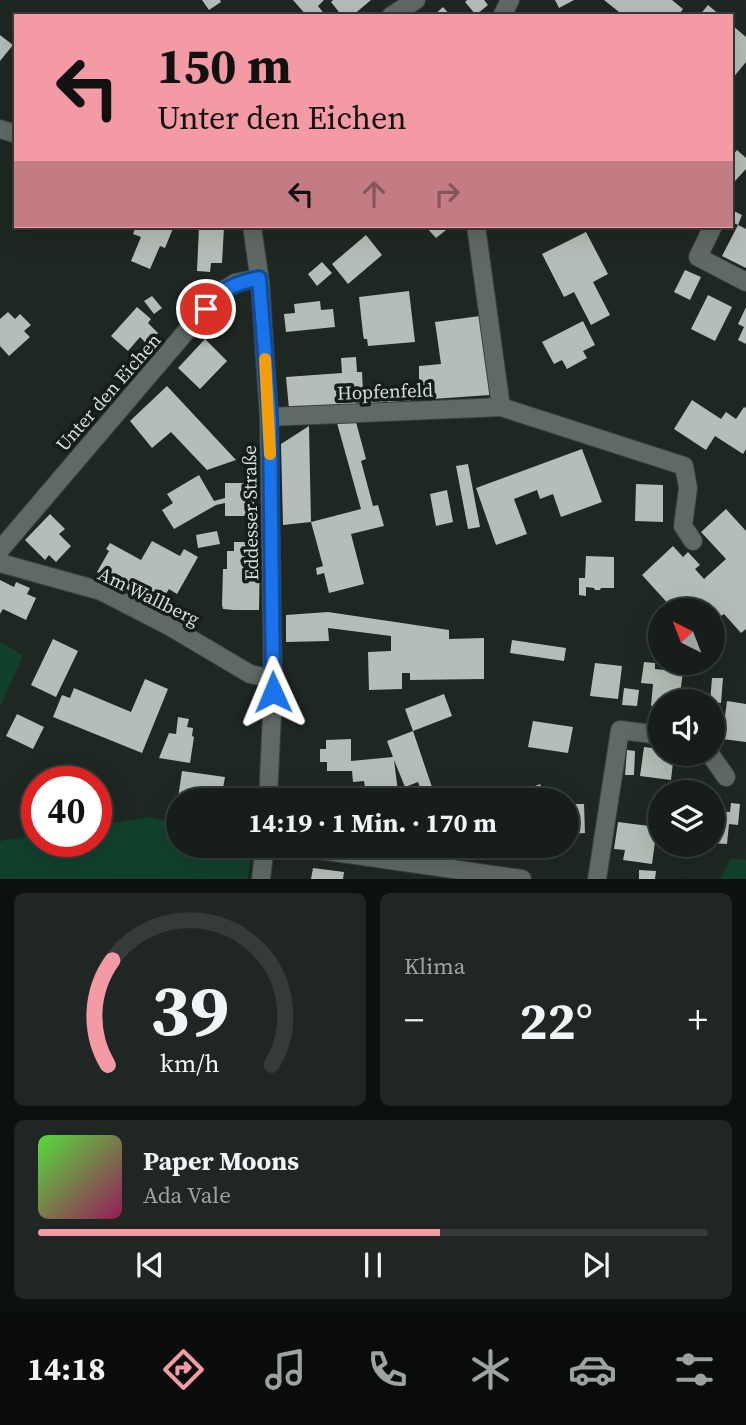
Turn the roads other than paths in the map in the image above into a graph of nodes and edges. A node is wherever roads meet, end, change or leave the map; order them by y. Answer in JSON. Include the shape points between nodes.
{"nodes":[{"id":1,"x":416,"y":0,"type":"edge"},
{"id":2,"x":394,"y":14,"type":"edge"},
{"id":3,"x":252,"y":228,"type":"edge"},
{"id":4,"x":476,"y":228,"type":"edge"},
{"id":5,"x":712,"y":228,"type":"edge"},
{"id":6,"x":259,"y":278,"type":"junction"},
{"id":7,"x":746,"y":282,"type":"edge"},
{"id":8,"x":501,"y":407,"type":"junction"},
{"id":9,"x":270,"y":417,"type":"junction"},
{"id":10,"x":693,"y":541,"type":"dead end"},
{"id":11,"x":0,"y":550,"type":"edge"},
{"id":12,"x":0,"y":563,"type":"edge"},
{"id":13,"x":273,"y":678,"type":"junction"},
{"id":14,"x":648,"y":734,"type":"edge"},
{"id":15,"x":718,"y":766,"type":"edge"},
{"id":16,"x":726,"y":777,"type":"dead end"},
{"id":17,"x":268,"y":788,"type":"edge"},
{"id":18,"x":263,"y":858,"type":"edge"},
{"id":19,"x":376,"y":858,"type":"edge"},
{"id":20,"x":261,"y":879,"type":"edge"},
{"id":21,"x":522,"y":879,"type":"edge"},
{"id":22,"x":597,"y":879,"type":"edge"}],
"edges":[{"from":1,"to":2,"type":"street"},
{"from":3,"to":6,"type":"street","name":"Eddesser Straße"},
{"from":4,"to":8,"type":"street"},
{"from":5,"to":7,"type":"street","via":[[698,257]]},
{"from":6,"to":9,"type":"street","name":"Eddesser Straße"},
{"from":6,"to":11,"type":"street","name":"Unter den Eichen","via":[[235,283],[218,294]]},
{"from":8,"to":9,"type":"street","name":"Hopfenfeld"},
{"from":8,"to":10,"type":"street","name":"Hopfenfeld","via":[[684,466],[688,488],[683,526]]},
{"from":9,"to":13,"type":"street","name":"Eddesser Straße"},
{"from":12,"to":13,"type":"street","name":"Am Wallberg","via":[[101,591],[250,674]]},
{"from":13,"to":17,"type":"street","name":"Eddesser Straße"},
{"from":14,"to":22,"type":"street","via":[[620,730]]},
{"from":15,"to":16,"type":"street"},
{"from":18,"to":20,"type":"street"},
{"from":19,"to":21,"type":"street"}]}
